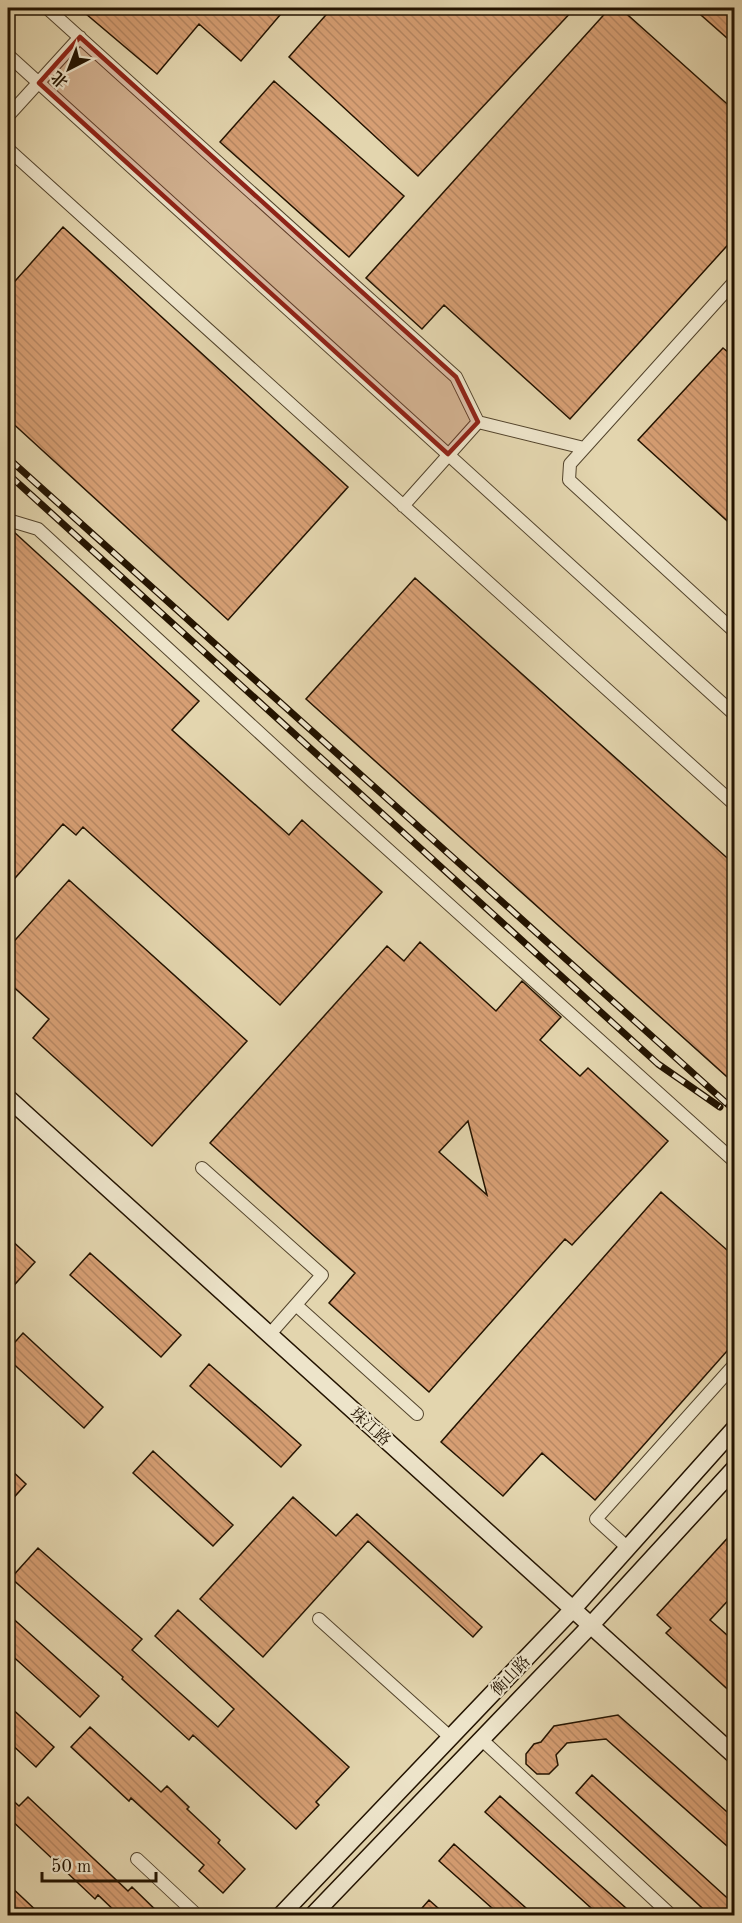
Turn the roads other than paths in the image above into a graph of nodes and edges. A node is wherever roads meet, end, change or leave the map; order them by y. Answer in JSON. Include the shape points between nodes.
{"nodes":[{"id":1,"x":46,"y":8,"type":"edge"},
{"id":2,"x":80,"y":38,"type":"junction"},
{"id":3,"x":8,"y":55,"type":"edge"},
{"id":4,"x":39,"y":83,"type":"junction"},
{"id":5,"x":8,"y":116,"type":"edge"},
{"id":6,"x":8,"y":149,"type":"edge"},
{"id":7,"x":735,"y":282,"type":"edge"},
{"id":8,"x":478,"y":422,"type":"junction"},
{"id":9,"x":584,"y":448,"type":"junction"},
{"id":10,"x":448,"y":454,"type":"junction"},
{"id":11,"x":403,"y":506,"type":"junction"},
{"id":12,"x":8,"y":520,"type":"edge"},
{"id":13,"x":735,"y":631,"type":"edge"},
{"id":14,"x":735,"y":714,"type":"edge"},
{"id":15,"x":735,"y":804,"type":"edge"},
{"id":16,"x":8,"y":1098,"type":"edge"},
{"id":17,"x":735,"y":1161,"type":"edge"},
{"id":18,"x":202,"y":1168,"type":"dead end"},
{"id":19,"x":296,"y":1305,"type":"junction"},
{"id":20,"x":270,"y":1334,"type":"junction"},
{"id":21,"x":735,"y":1365,"type":"edge"},
{"id":22,"x":417,"y":1414,"type":"dead end"},
{"id":23,"x":735,"y":1429,"type":"edge"},
{"id":24,"x":733,"y":1474,"type":"edge"},
{"id":25,"x":628,"y":1548,"type":"junction"},
{"id":26,"x":573,"y":1609,"type":"junction"},
{"id":27,"x":319,"y":1619,"type":"dead end"},
{"id":28,"x":591,"y":1625,"type":"junction"},
{"id":29,"x":450,"y":1737,"type":"junction"},
{"id":30,"x":481,"y":1739,"type":"junction"},
{"id":31,"x":735,"y":1755,"type":"edge"},
{"id":32,"x":137,"y":1859,"type":"dead end"},
{"id":33,"x":198,"y":1916,"type":"edge"},
{"id":34,"x":280,"y":1916,"type":"edge"},
{"id":35,"x":312,"y":1916,"type":"edge"},
{"id":36,"x":672,"y":1916,"type":"edge"}],
"edges":[{"from":1,"to":2,"type":"street"},
{"from":2,"to":4,"type":"street"},
{"from":2,"to":8,"type":"street","via":[[456,377]]},
{"from":3,"to":4,"type":"street"},
{"from":4,"to":5,"type":"street"},
{"from":4,"to":10,"type":"street"},
{"from":6,"to":11,"type":"street"},
{"from":7,"to":9,"type":"street"},
{"from":8,"to":9,"type":"street"},
{"from":8,"to":10,"type":"street"},
{"from":9,"to":13,"type":"street","via":[[570,464],[568,480]]},
{"from":10,"to":11,"type":"street"},
{"from":10,"to":14,"type":"street"},
{"from":11,"to":15,"type":"street"},
{"from":12,"to":17,"type":"street","via":[[38,529]]},
{"from":16,"to":20,"type":"street","name":"珠江路"},
{"from":18,"to":19,"type":"street","via":[[322,1275]]},
{"from":19,"to":20,"type":"street"},
{"from":19,"to":22,"type":"street"},
{"from":20,"to":26,"type":"street","name":"珠江路"},
{"from":21,"to":25,"type":"street","via":[[596,1519]]},
{"from":23,"to":25,"type":"street","name":"衡山路"},
{"from":24,"to":28,"type":"street","name":"衡山路"},
{"from":25,"to":26,"type":"street","name":"衡山路"},
{"from":26,"to":28,"type":"street","name":"珠江路"},
{"from":26,"to":29,"type":"street","name":"衡山路"},
{"from":27,"to":29,"type":"street"},
{"from":28,"to":30,"type":"street","name":"衡山路"},
{"from":28,"to":31,"type":"street","name":"珠江路"},
{"from":29,"to":34,"type":"street","name":"衡山路"},
{"from":30,"to":35,"type":"street","name":"衡山路"},
{"from":30,"to":36,"type":"street"},
{"from":32,"to":33,"type":"street"}]}
